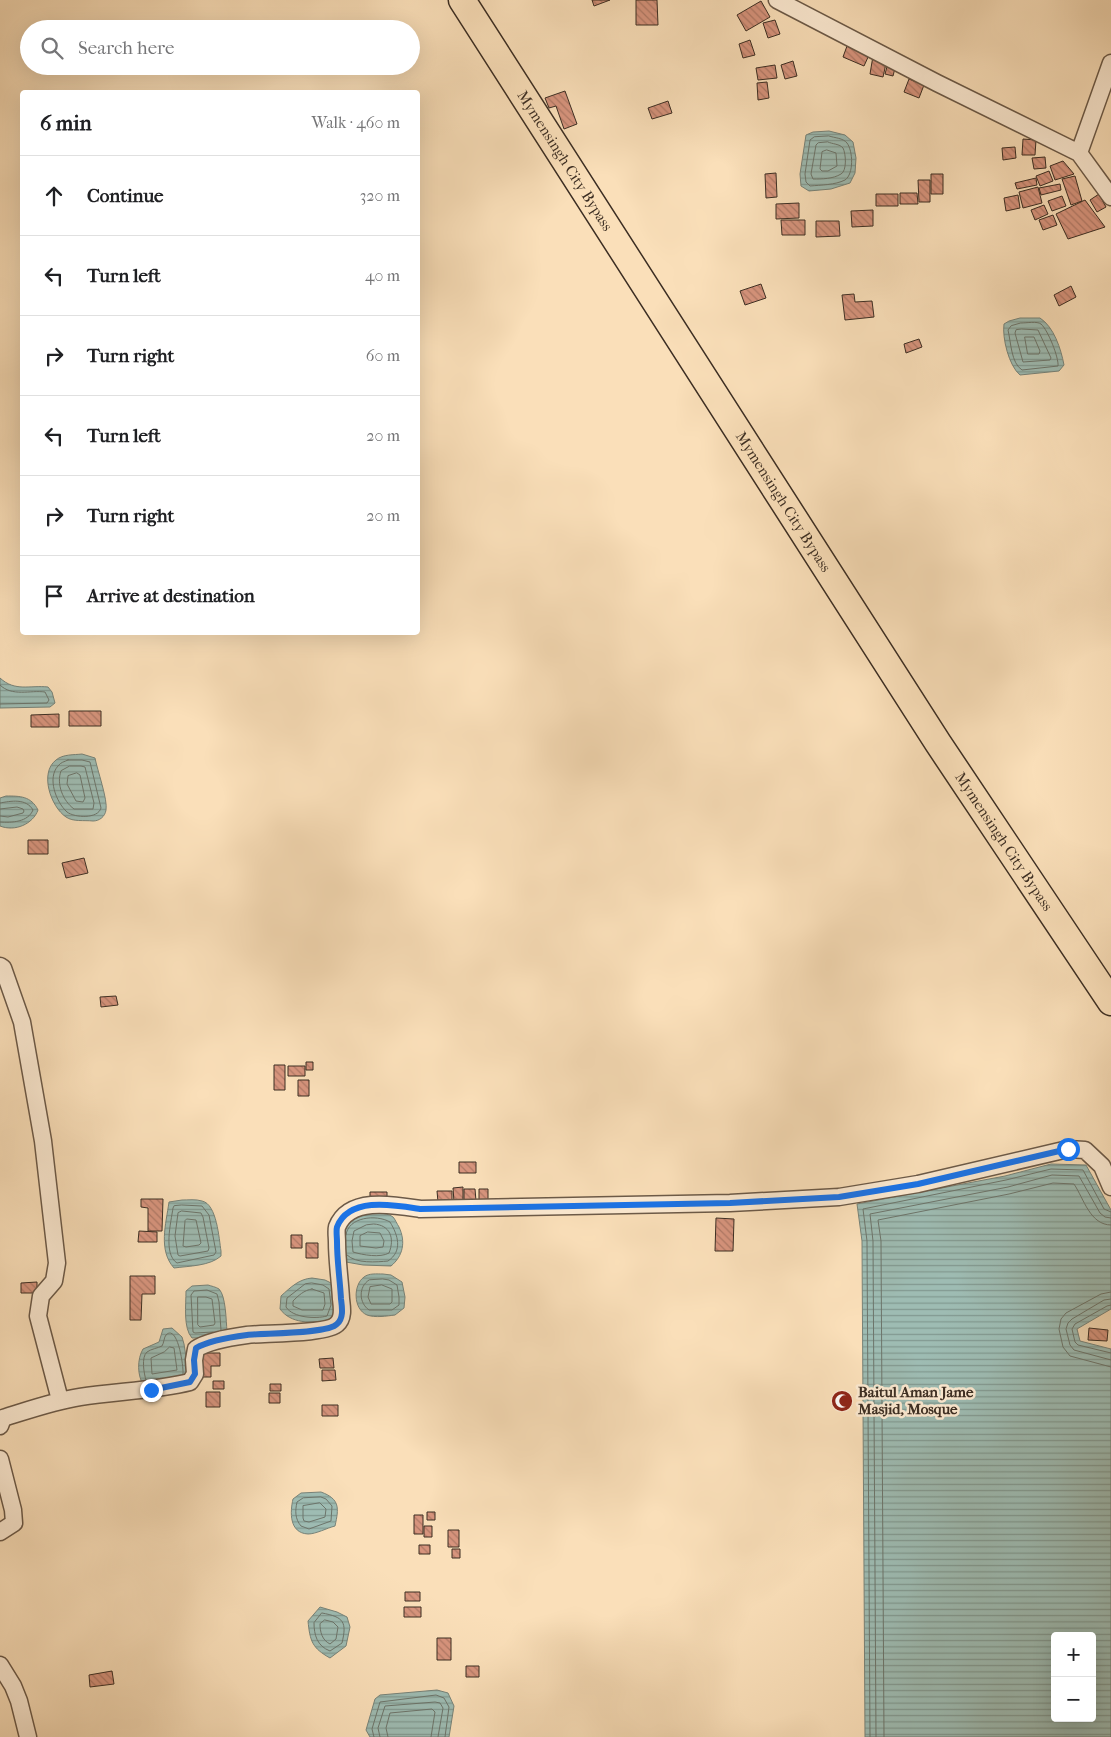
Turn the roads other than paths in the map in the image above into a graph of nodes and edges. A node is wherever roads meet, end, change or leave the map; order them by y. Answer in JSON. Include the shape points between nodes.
{"nodes":[{"id":1,"x":462,"y":0,"type":"edge"},
{"id":2,"x":777,"y":0,"type":"edge"},
{"id":3,"x":1111,"y":63,"type":"edge"},
{"id":4,"x":1079,"y":153,"type":"junction"},
{"id":5,"x":1111,"y":197,"type":"edge"},
{"id":6,"x":0,"y":966,"type":"edge"},
{"id":7,"x":1111,"y":1002,"type":"edge"},
{"id":8,"x":1111,"y":1187,"type":"edge"},
{"id":9,"x":60,"y":1400,"type":"junction"},
{"id":10,"x":0,"y":1426,"type":"edge"},
{"id":11,"x":0,"y":1459,"type":"edge"},
{"id":12,"x":0,"y":1532,"type":"edge"},
{"id":13,"x":0,"y":1665,"type":"edge"},
{"id":14,"x":28,"y":1737,"type":"edge"}],
"edges":[{"from":1,"to":7,"type":"highway","name":"Mymensingh City Bypass","via":[[938,742]]},
{"from":2,"to":4,"type":"street"},
{"from":3,"to":4,"type":"street"},
{"from":4,"to":5,"type":"street"},
{"from":6,"to":9,"type":"street","via":[[22,1022],[43,1140],[57,1263],[54,1281],[41,1296],[38,1316]]},
{"from":8,"to":9,"type":"street","via":[[1102,1166],[1085,1150],[1068,1149],[918,1184],[839,1197],[730,1203],[420,1209],[358,1207],[346,1213],[337,1228],[342,1310],[341,1320],[335,1326],[312,1331],[246,1335],[205,1343],[196,1348],[195,1374],[190,1382],[151,1390]]},
{"from":9,"to":10,"type":"street","via":[[3,1418]]},
{"from":11,"to":12,"type":"street","via":[[14,1523]]},
{"from":13,"to":14,"type":"street","via":[[19,1701]]}]}
